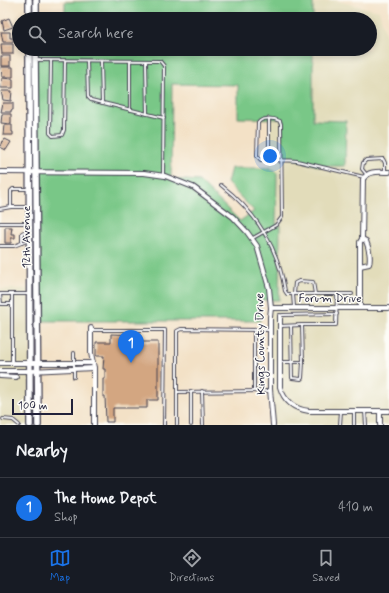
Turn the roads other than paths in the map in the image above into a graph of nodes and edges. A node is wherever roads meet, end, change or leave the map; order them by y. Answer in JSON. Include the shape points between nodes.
{"nodes":[{"id":1,"x":29,"y":0,"type":"edge"},
{"id":2,"x":36,"y":0,"type":"edge"},
{"id":3,"x":29,"y":12,"type":"edge"},
{"id":4,"x":36,"y":12,"type":"edge"},
{"id":5,"x":29,"y":56,"type":"edge"},
{"id":6,"x":35,"y":56,"type":"edge"},
{"id":7,"x":35,"y":60,"type":"junction"},
{"id":8,"x":51,"y":60,"type":"junction"},
{"id":9,"x":65,"y":61,"type":"junction"},
{"id":10,"x":87,"y":61,"type":"junction"},
{"id":11,"x":101,"y":61,"type":"junction"},
{"id":12,"x":130,"y":61,"type":"junction"},
{"id":13,"x":146,"y":61,"type":"junction"},
{"id":14,"x":102,"y":103,"type":"junction"},
{"id":15,"x":130,"y":110,"type":"junction"},
{"id":16,"x":147,"y":114,"type":"junction"},
{"id":17,"x":164,"y":118,"type":"junction"},
{"id":18,"x":269,"y":119,"type":"junction"},
{"id":19,"x":269,"y":160,"type":"junction"},
{"id":20,"x":282,"y":160,"type":"junction"},
{"id":21,"x":385,"y":163,"type":"junction"},
{"id":22,"x":389,"y":163,"type":"edge"},
{"id":23,"x":30,"y":171,"type":"junction"},
{"id":24,"x":37,"y":171,"type":"junction"},
{"id":25,"x":0,"y":172,"type":"edge"},
{"id":26,"x":387,"y":172,"type":"edge"},
{"id":27,"x":163,"y":176,"type":"junction"},
{"id":28,"x":365,"y":176,"type":"junction"},
{"id":29,"x":221,"y":185,"type":"dead end"},
{"id":30,"x":30,"y":189,"type":"junction"},
{"id":31,"x":11,"y":207,"type":"junction"},
{"id":32,"x":30,"y":207,"type":"junction"},
{"id":33,"x":0,"y":209,"type":"edge"},
{"id":34,"x":0,"y":223,"type":"edge"},
{"id":35,"x":30,"y":223,"type":"junction"},
{"id":36,"x":30,"y":230,"type":"junction"},
{"id":37,"x":265,"y":232,"type":"junction"},
{"id":38,"x":252,"y":239,"type":"junction"},
{"id":39,"x":362,"y":239,"type":"junction"},
{"id":40,"x":30,"y":240,"type":"junction"},
{"id":41,"x":22,"y":243,"type":"junction"},
{"id":42,"x":0,"y":246,"type":"edge"},
{"id":43,"x":360,"y":266,"type":"junction"},
{"id":44,"x":0,"y":294,"type":"edge"},
{"id":45,"x":12,"y":294,"type":"junction"},
{"id":46,"x":30,"y":294,"type":"junction"},
{"id":47,"x":293,"y":294,"type":"junction"},
{"id":48,"x":315,"y":294,"type":"junction"},
{"id":49,"x":337,"y":294,"type":"junction"},
{"id":50,"x":352,"y":294,"type":"dead end"},
{"id":51,"x":12,"y":304,"type":"junction"},
{"id":52,"x":271,"y":308,"type":"junction"},
{"id":53,"x":294,"y":308,"type":"junction"},
{"id":54,"x":336,"y":308,"type":"junction"},
{"id":55,"x":360,"y":308,"type":"junction"},
{"id":56,"x":389,"y":308,"type":"edge"},
{"id":57,"x":337,"y":314,"type":"junction"},
{"id":58,"x":280,"y":316,"type":"joint"},
{"id":59,"x":37,"y":326,"type":"junction"},
{"id":60,"x":280,"y":326,"type":"junction"},
{"id":61,"x":291,"y":326,"type":"junction"},
{"id":62,"x":302,"y":326,"type":"junction"},
{"id":63,"x":91,"y":329,"type":"joint"},
{"id":64,"x":254,"y":330,"type":"junction"},
{"id":65,"x":270,"y":330,"type":"junction"},
{"id":66,"x":74,"y":353,"type":"dead end"},
{"id":67,"x":280,"y":362,"type":"junction"},
{"id":68,"x":291,"y":362,"type":"junction"},
{"id":69,"x":303,"y":362,"type":"junction"},
{"id":70,"x":0,"y":363,"type":"edge"},
{"id":71,"x":12,"y":363,"type":"junction"},
{"id":72,"x":38,"y":363,"type":"junction"},
{"id":73,"x":30,"y":364,"type":"junction"},
{"id":74,"x":93,"y":365,"type":"junction"},
{"id":75,"x":74,"y":366,"type":"junction"},
{"id":76,"x":39,"y":370,"type":"junction"},
{"id":77,"x":0,"y":371,"type":"edge"},
{"id":78,"x":30,"y":371,"type":"junction"},
{"id":79,"x":0,"y":376,"type":"edge"},
{"id":80,"x":16,"y":377,"type":"dead end"},
{"id":81,"x":74,"y":378,"type":"dead end"},
{"id":82,"x":191,"y":391,"type":"junction"},
{"id":83,"x":202,"y":391,"type":"junction"},
{"id":84,"x":254,"y":391,"type":"junction"},
{"id":85,"x":270,"y":391,"type":"junction"},
{"id":86,"x":178,"y":392,"type":"junction"},
{"id":87,"x":340,"y":411,"type":"junction"},
{"id":88,"x":354,"y":411,"type":"junction"},
{"id":89,"x":364,"y":411,"type":"junction"},
{"id":90,"x":380,"y":411,"type":"junction"},
{"id":91,"x":389,"y":411,"type":"edge"},
{"id":92,"x":3,"y":419,"type":"dead end"},
{"id":93,"x":19,"y":425,"type":"edge"},
{"id":94,"x":30,"y":425,"type":"edge"},
{"id":95,"x":38,"y":425,"type":"edge"},
{"id":96,"x":94,"y":425,"type":"edge"},
{"id":97,"x":164,"y":425,"type":"edge"},
{"id":98,"x":178,"y":425,"type":"edge"},
{"id":99,"x":191,"y":425,"type":"edge"},
{"id":100,"x":203,"y":425,"type":"edge"},
{"id":101,"x":273,"y":425,"type":"edge"},
{"id":102,"x":340,"y":425,"type":"edge"},
{"id":103,"x":354,"y":425,"type":"edge"},
{"id":104,"x":366,"y":425,"type":"edge"},
{"id":105,"x":380,"y":425,"type":"edge"}],
"edges":[{"from":1,"to":3,"type":"main road"},
{"from":2,"to":4,"type":"main road"},
{"from":5,"to":23,"type":"main road","name":"12th Avenue"},
{"from":6,"to":7,"type":"main road","name":"12th Avenue"},
{"from":7,"to":8,"type":"lane"},
{"from":7,"to":24,"type":"main road","name":"12th Avenue"},
{"from":8,"to":9,"type":"lane"},
{"from":8,"to":9,"type":"lane","via":[[50,133],[53,136],[62,135],[64,130]]},
{"from":9,"to":10,"type":"lane"},
{"from":10,"to":11,"type":"lane"},
{"from":10,"to":14,"type":"lane","via":[[88,97]]},
{"from":11,"to":12,"type":"lane"},
{"from":11,"to":14,"type":"lane"},
{"from":12,"to":13,"type":"lane"},
{"from":12,"to":15,"type":"lane"},
{"from":13,"to":16,"type":"lane"},
{"from":13,"to":17,"type":"lane","via":[[160,61],[164,66]]},
{"from":14,"to":15,"type":"lane"},
{"from":15,"to":16,"type":"lane"},
{"from":16,"to":17,"type":"lane"},
{"from":17,"to":27,"type":"lane"},
{"from":18,"to":19,"type":"lane"},
{"from":18,"to":19,"type":"lane","via":[[260,120],[258,123],[257,156],[261,160]]},
{"from":18,"to":20,"type":"lane","via":[[280,121],[281,124]]},
{"from":19,"to":20,"type":"lane"},
{"from":20,"to":28,"type":"lane"},
{"from":20,"to":37,"type":"lane","via":[[282,217],[276,225]]},
{"from":21,"to":22,"type":"lane"},
{"from":21,"to":26,"type":"lane"},
{"from":21,"to":28,"type":"lane","via":[[383,159],[366,160],[362,169]]},
{"from":23,"to":24,"type":"street","name":"Kings County Drive"},
{"from":23,"to":25,"type":"street","name":"Kings County Drive"},
{"from":23,"to":30,"type":"main road","name":"12th Avenue"},
{"from":24,"to":27,"type":"street","name":"Kings County Drive"},
{"from":24,"to":59,"type":"main road","name":"12th Avenue"},
{"from":26,"to":28,"type":"street","via":[[374,172]]},
{"from":27,"to":38,"type":"street","name":"Kings County Drive","via":[[193,187],[233,217]]},
{"from":28,"to":39,"type":"street","via":[[362,192]]},
{"from":29,"to":37,"type":"lane","via":[[242,202]]},
{"from":30,"to":31,"type":"lane","via":[[11,191]]},
{"from":30,"to":32,"type":"main road","name":"12th Avenue"},
{"from":31,"to":32,"type":"lane"},
{"from":31,"to":33,"type":"lane"},
{"from":32,"to":35,"type":"main road","name":"12th Avenue"},
{"from":34,"to":35,"type":"lane"},
{"from":35,"to":36,"type":"main road","name":"12th Avenue"},
{"from":36,"to":40,"type":"main road","name":"12th Avenue"},
{"from":36,"to":41,"type":"lane","via":[[22,233]]},
{"from":37,"to":38,"type":"lane"},
{"from":37,"to":47,"type":"lane","via":[[276,255],[285,291]]},
{"from":38,"to":52,"type":"street","name":"Kings County Drive","via":[[269,288]]},
{"from":39,"to":43,"type":"street"},
{"from":39,"to":43,"type":"street","via":[[366,241],[370,263]]},
{"from":40,"to":41,"type":"lane"},
{"from":40,"to":46,"type":"main road","name":"12th Avenue"},
{"from":41,"to":42,"type":"lane"},
{"from":43,"to":55,"type":"street"},
{"from":44,"to":45,"type":"lane"},
{"from":44,"to":51,"type":"lane","via":[[1,303]]},
{"from":45,"to":46,"type":"lane"},
{"from":45,"to":51,"type":"lane"},
{"from":46,"to":59,"type":"main road","via":[[34,302],[34,322]]},
{"from":46,"to":73,"type":"main road","name":"12th Avenue"},
{"from":47,"to":48,"type":"lane"},
{"from":47,"to":48,"type":"lane","via":[[295,282],[299,281],[314,282]]},
{"from":47,"to":53,"type":"lane"},
{"from":48,"to":49,"type":"lane"},
{"from":49,"to":50,"type":"lane"},
{"from":49,"to":54,"type":"lane"},
{"from":51,"to":71,"type":"lane"},
{"from":52,"to":53,"type":"street","name":"Forum Drive"},
{"from":52,"to":65,"type":"street","name":"Kings County Drive"},
{"from":53,"to":54,"type":"street","name":"Forum Drive"},
{"from":54,"to":55,"type":"street","name":"Forum Drive"},
{"from":54,"to":57,"type":"lane"},
{"from":55,"to":56,"type":"street","name":"Forum Drive"},
{"from":57,"to":58,"type":"lane"},
{"from":57,"to":62,"type":"lane","via":[[336,325]]},
{"from":58,"to":60,"type":"street"},
{"from":59,"to":72,"type":"main road","name":"12th Avenue"},
{"from":60,"to":61,"type":"lane"},
{"from":60,"to":67,"type":"street"},
{"from":61,"to":62,"type":"lane"},
{"from":61,"to":68,"type":"lane"},
{"from":62,"to":69,"type":"lane"},
{"from":63,"to":74,"type":"street"},
{"from":63,"to":97,"type":"lane","via":[[165,330]]},
{"from":64,"to":65,"type":"lane"},
{"from":64,"to":84,"type":"lane"},
{"from":64,"to":86,"type":"lane","via":[[178,331]]},
{"from":65,"to":85,"type":"street","name":"Kings County Drive"},
{"from":66,"to":75,"type":"lane"},
{"from":67,"to":68,"type":"lane"},
{"from":67,"to":87,"type":"street","via":[[280,387],[290,404],[302,410]]},
{"from":68,"to":69,"type":"lane"},
{"from":68,"to":69,"type":"lane","via":[[291,376],[295,379],[302,378]]},
{"from":70,"to":71,"type":"street"},
{"from":71,"to":73,"type":"street"},
{"from":72,"to":73,"type":"street"},
{"from":72,"to":75,"type":"street"},
{"from":72,"to":76,"type":"main road","name":"12th Avenue"},
{"from":73,"to":78,"type":"main road","name":"12th Avenue"},
{"from":74,"to":75,"type":"street"},
{"from":74,"to":96,"type":"street"},
{"from":75,"to":76,"type":"street"},
{"from":75,"to":81,"type":"lane"},
{"from":76,"to":78,"type":"street"},
{"from":76,"to":95,"type":"main road","name":"12th Avenue"},
{"from":77,"to":78,"type":"street"},
{"from":78,"to":94,"type":"main road","name":"12th Avenue"},
{"from":79,"to":80,"type":"street"},
{"from":82,"to":83,"type":"lane"},
{"from":82,"to":86,"type":"lane"},
{"from":82,"to":99,"type":"lane"},
{"from":83,"to":84,"type":"lane"},
{"from":83,"to":100,"type":"lane"},
{"from":84,"to":85,"type":"lane"},
{"from":85,"to":101,"type":"street","name":"Kings County Drive"},
{"from":86,"to":98,"type":"lane"},
{"from":87,"to":88,"type":"street"},
{"from":87,"to":102,"type":"lane"},
{"from":88,"to":89,"type":"street"},
{"from":88,"to":103,"type":"lane"},
{"from":89,"to":90,"type":"street"},
{"from":89,"to":104,"type":"lane"},
{"from":90,"to":91,"type":"street"},
{"from":90,"to":105,"type":"street"},
{"from":92,"to":93,"type":"lane","via":[[13,420]]}]}
